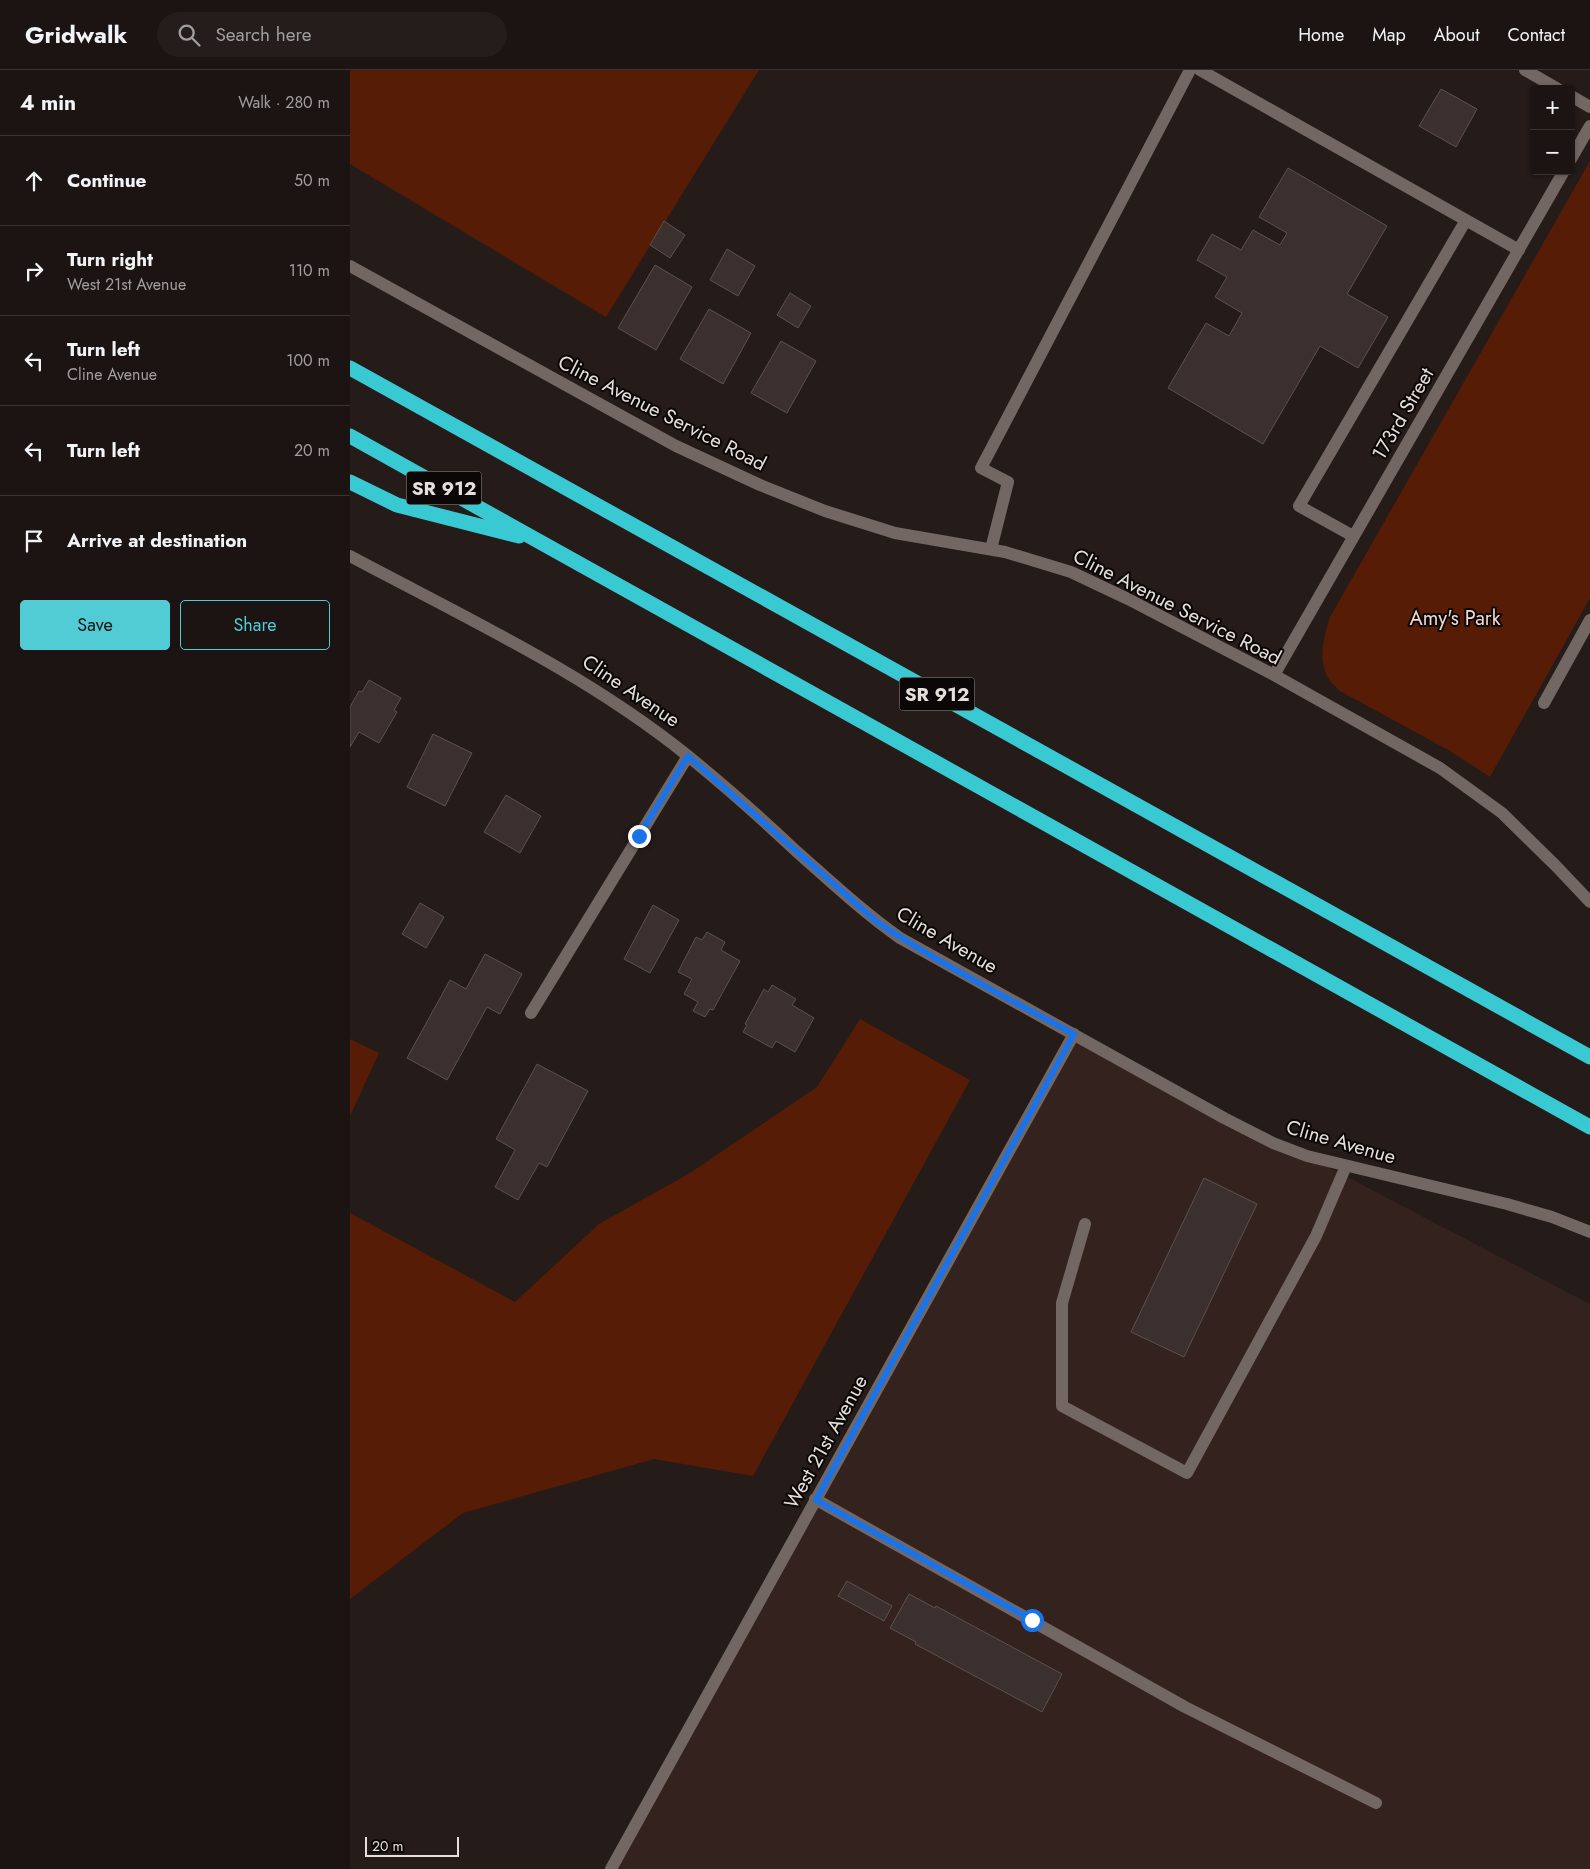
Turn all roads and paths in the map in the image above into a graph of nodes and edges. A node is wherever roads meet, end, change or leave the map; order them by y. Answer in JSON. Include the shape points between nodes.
{"nodes":[{"id":1,"x":1190,"y":70,"type":"edge"},
{"id":2,"x":1200,"y":70,"type":"edge"},
{"id":3,"x":1525,"y":70,"type":"edge"},
{"id":4,"x":1551,"y":85,"type":"edge"},
{"id":5,"x":1575,"y":98,"type":"edge"},
{"id":6,"x":1590,"y":107,"type":"edge"},
{"id":7,"x":1590,"y":126,"type":"edge"},
{"id":8,"x":1575,"y":152,"type":"edge"},
{"id":9,"x":1562,"y":175,"type":"edge"},
{"id":10,"x":1466,"y":220,"type":"junction"},
{"id":11,"x":1519,"y":250,"type":"junction"},
{"id":12,"x":350,"y":266,"type":"edge"},
{"id":13,"x":350,"y":368,"type":"edge"},
{"id":14,"x":350,"y":436,"type":"edge"},
{"id":15,"x":350,"y":482,"type":"edge"},
{"id":16,"x":1354,"y":536,"type":"junction"},
{"id":17,"x":538,"y":540,"type":"junction"},
{"id":18,"x":991,"y":549,"type":"junction"},
{"id":19,"x":350,"y":556,"type":"edge"},
{"id":20,"x":1590,"y":620,"type":"edge"},
{"id":21,"x":1274,"y":675,"type":"junction"},
{"id":22,"x":1544,"y":703,"type":"dead end"},
{"id":23,"x":688,"y":756,"type":"junction"},
{"id":24,"x":1590,"y":902,"type":"edge"},
{"id":25,"x":531,"y":1013,"type":"dead end"},
{"id":26,"x":1074,"y":1034,"type":"junction"},
{"id":27,"x":1590,"y":1057,"type":"edge"},
{"id":28,"x":1590,"y":1127,"type":"edge"},
{"id":29,"x":1346,"y":1166,"type":"junction"},
{"id":30,"x":1085,"y":1224,"type":"dead end"},
{"id":31,"x":1590,"y":1232,"type":"edge"},
{"id":32,"x":816,"y":1500,"type":"junction"},
{"id":33,"x":1376,"y":1803,"type":"dead end"},
{"id":34,"x":611,"y":1869,"type":"edge"}],
"edges":[{"from":1,"to":18,"type":"street","via":[[981,468],[1008,482]]},
{"from":2,"to":10,"type":"street"},
{"from":3,"to":4,"type":"street"},
{"from":5,"to":6,"type":"street"},
{"from":7,"to":8,"type":"street"},
{"from":9,"to":11,"type":"street","name":"173rd Street"},
{"from":10,"to":11,"type":"street"},
{"from":10,"to":16,"type":"street","via":[[1299,506]]},
{"from":11,"to":16,"type":"street","name":"173rd Street"},
{"from":12,"to":18,"type":"street","name":"Cline Avenue Service Road","via":[[676,446],[760,485],[825,511],[894,533]]},
{"from":13,"to":27,"type":"highway","number":"SR 912"},
{"from":14,"to":17,"type":"highway","number":"SR 912"},
{"from":15,"to":17,"type":"highway","via":[[397,505]]},
{"from":16,"to":21,"type":"street","name":"173rd Street"},
{"from":17,"to":28,"type":"highway","number":"SR 912"},
{"from":18,"to":21,"type":"street","name":"Cline Avenue Service Road","via":[[1071,572]]},
{"from":19,"to":23,"type":"street","name":"Cline Avenue","via":[[559,667],[615,702]]},
{"from":20,"to":22,"type":"street"},
{"from":21,"to":24,"type":"street","name":"Cline Avenue Service Road","via":[[1448,773],[1502,813]]},
{"from":23,"to":25,"type":"street"},
{"from":23,"to":26,"type":"street","name":"Cline Avenue","via":[[877,922],[900,938]]},
{"from":26,"to":29,"type":"street","name":"Cline Avenue","via":[[1273,1143]]},
{"from":26,"to":32,"type":"street","name":"West 21st Avenue"},
{"from":29,"to":30,"type":"street","via":[[1316,1236],[1187,1473],[1062,1406],[1062,1303]]},
{"from":29,"to":31,"type":"street","name":"Cline Avenue","via":[[1507,1204]]},
{"from":32,"to":33,"type":"street","via":[[1185,1706]]},
{"from":32,"to":34,"type":"street","name":"West 21st Avenue"}]}
